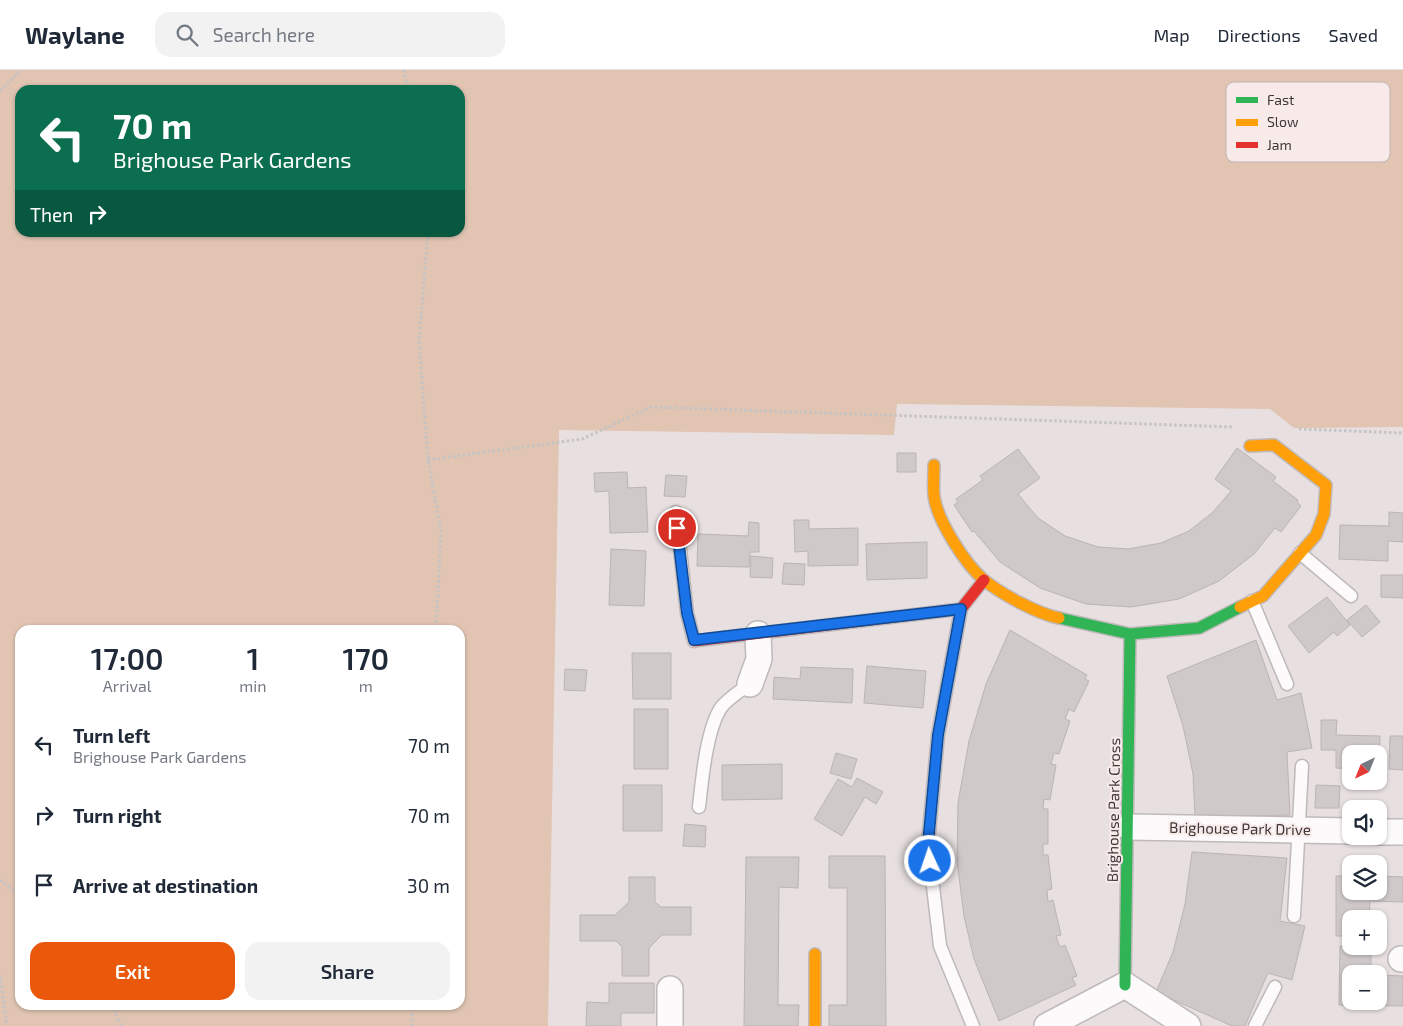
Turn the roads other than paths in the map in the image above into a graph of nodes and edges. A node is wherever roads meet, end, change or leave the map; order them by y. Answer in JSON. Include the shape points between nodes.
{"nodes":[{"id":1,"x":1250,"y":446,"type":"dead end"},
{"id":2,"x":934,"y":465,"type":"dead end"},
{"id":3,"x":676,"y":512,"type":"dead end"},
{"id":4,"x":1300,"y":553,"type":"junction"},
{"id":5,"x":984,"y":580,"type":"junction"},
{"id":6,"x":1351,"y":596,"type":"dead end"},
{"id":7,"x":1252,"y":601,"type":"junction"},
{"id":8,"x":961,"y":609,"type":"junction"},
{"id":9,"x":758,"y":634,"type":"junction"},
{"id":10,"x":1130,"y":634,"type":"junction"},
{"id":11,"x":694,"y":640,"type":"joint"},
{"id":12,"x":750,"y":684,"type":"joint"},
{"id":13,"x":1287,"y":684,"type":"dead end"},
{"id":14,"x":1302,"y":766,"type":"dead end"},
{"id":15,"x":698,"y":808,"type":"dead end"},
{"id":16,"x":1130,"y":827,"type":"junction"},
{"id":17,"x":1300,"y":830,"type":"junction"},
{"id":18,"x":1342,"y":831,"type":"edge"},
{"id":19,"x":1387,"y":832,"type":"edge"},
{"id":20,"x":1403,"y":832,"type":"edge"},
{"id":21,"x":1294,"y":916,"type":"dead end"},
{"id":22,"x":815,"y":954,"type":"dead end"},
{"id":23,"x":1125,"y":985,"type":"junction"},
{"id":24,"x":1276,"y":987,"type":"dead end"},
{"id":25,"x":670,"y":989,"type":"dead end"},
{"id":26,"x":670,"y":1026,"type":"edge"},
{"id":27,"x":815,"y":1026,"type":"edge"},
{"id":28,"x":973,"y":1026,"type":"edge"},
{"id":29,"x":1046,"y":1026,"type":"edge"},
{"id":30,"x":1188,"y":1026,"type":"edge"},
{"id":31,"x":1255,"y":1026,"type":"edge"}],
"edges":[{"from":1,"to":4,"type":"street","via":[[1274,445],[1326,485],[1322,521],[1316,535]]},
{"from":2,"to":5,"type":"street","via":[[934,496],[940,517],[956,546]]},
{"from":3,"to":11,"type":"lane","via":[[687,613]]},
{"from":4,"to":6,"type":"lane"},
{"from":4,"to":7,"type":"street","via":[[1263,596]]},
{"from":5,"to":8,"type":"street"},
{"from":5,"to":10,"type":"street","via":[[1043,615]]},
{"from":7,"to":10,"type":"street","via":[[1199,628]]},
{"from":7,"to":13,"type":"lane"},
{"from":8,"to":9,"type":"street"},
{"from":8,"to":28,"type":"lane","via":[[938,735],[928,844],[940,946]]},
{"from":9,"to":11,"type":"street"},
{"from":9,"to":12,"type":"street","via":[[758,659]]},
{"from":10,"to":16,"type":"street","name":"Brighouse Park Cross"},
{"from":12,"to":15,"type":"lane","via":[[720,709],[706,750]]},
{"from":14,"to":17,"type":"lane"},
{"from":16,"to":17,"type":"street","name":"Brighouse Park Drive"},
{"from":16,"to":23,"type":"street","name":"Brighouse Park Cross"},
{"from":17,"to":18,"type":"street","name":"Brighouse Park Drive"},
{"from":17,"to":21,"type":"lane"},
{"from":19,"to":20,"type":"street"},
{"from":22,"to":27,"type":"street"},
{"from":23,"to":29,"type":"street"},
{"from":23,"to":30,"type":"street"},
{"from":24,"to":31,"type":"lane"},
{"from":25,"to":26,"type":"street"}]}
